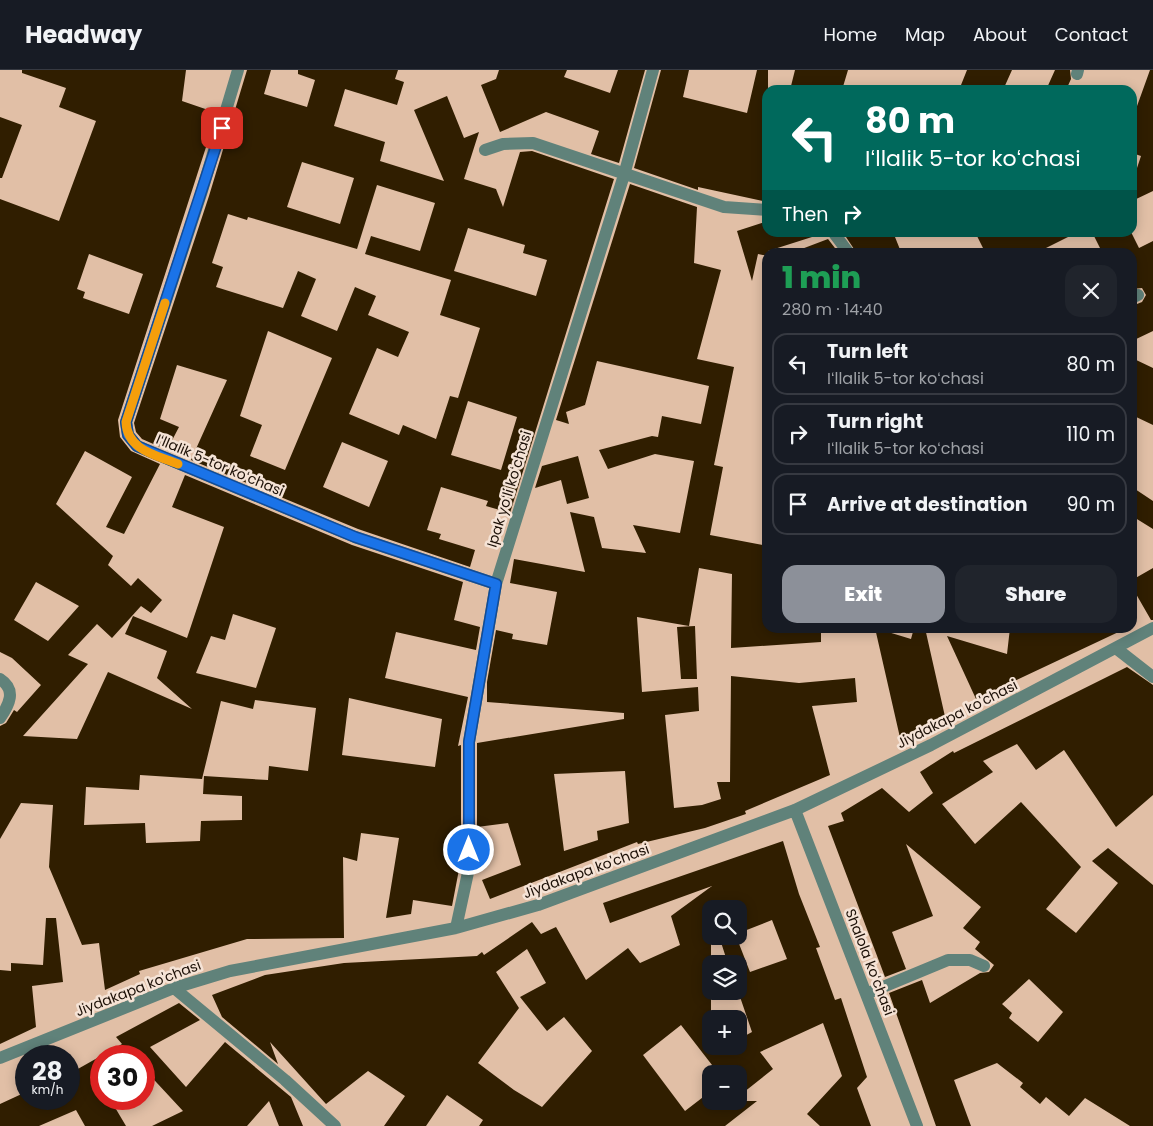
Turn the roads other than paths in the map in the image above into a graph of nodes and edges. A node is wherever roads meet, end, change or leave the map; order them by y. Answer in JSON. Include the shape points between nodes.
{"nodes":[{"id":1,"x":238,"y":70,"type":"edge"},
{"id":2,"x":653,"y":70,"type":"edge"},
{"id":3,"x":484,"y":150,"type":"dead end"},
{"id":4,"x":624,"y":175,"type":"junction"},
{"id":5,"x":762,"y":210,"type":"edge"},
{"id":6,"x":837,"y":237,"type":"edge"},
{"id":7,"x":845,"y":248,"type":"edge"},
{"id":8,"x":496,"y":584,"type":"junction"},
{"id":9,"x":1153,"y":628,"type":"edge"},
{"id":10,"x":1117,"y":649,"type":"junction"},
{"id":11,"x":1153,"y":677,"type":"edge"},
{"id":12,"x":0,"y":679,"type":"edge"},
{"id":13,"x":0,"y":718,"type":"edge"},
{"id":14,"x":794,"y":810,"type":"junction"},
{"id":15,"x":456,"y":928,"type":"junction"},
{"id":16,"x":984,"y":966,"type":"dead end"},
{"id":17,"x":174,"y":988,"type":"junction"},
{"id":18,"x":866,"y":994,"type":"junction"},
{"id":19,"x":0,"y":1058,"type":"edge"},
{"id":20,"x":335,"y":1126,"type":"edge"},
{"id":21,"x":917,"y":1126,"type":"edge"}],
"edges":[{"from":1,"to":8,"type":"street","name":"Iʻllalik 5-tor koʻchasi","via":[[126,422],[128,435],[137,446],[355,537]]},
{"from":2,"to":4,"type":"street","name":"Ipak yoʻli koʻchasi"},
{"from":3,"to":4,"type":"street","via":[[503,144],[533,143]]},
{"from":4,"to":5,"type":"street","via":[[724,207]]},
{"from":4,"to":8,"type":"street","name":"Ipak yoʻli koʻchasi"},
{"from":6,"to":7,"type":"street"},
{"from":8,"to":15,"type":"street","name":"Ipak yoʻli koʻchasi","via":[[469,742],[469,868]]},
{"from":9,"to":10,"type":"street","name":"Jiydakapa ko'chasi"},
{"from":10,"to":11,"type":"street"},
{"from":10,"to":14,"type":"street","name":"Jiydakapa ko'chasi","via":[[931,745]]},
{"from":12,"to":13,"type":"street","via":[[10,690],[11,700]]},
{"from":14,"to":15,"type":"street","name":"Jiydakapa ko'chasi","via":[[538,906]]},
{"from":14,"to":18,"type":"street","name":"Shalola koʻchasi"},
{"from":15,"to":17,"type":"street","name":"Jiydakapa ko'chasi","via":[[230,971]]},
{"from":16,"to":18,"type":"street","via":[[970,960],[948,960]]},
{"from":17,"to":19,"type":"street","name":"Jiydakapa ko'chasi"},
{"from":17,"to":20,"type":"street"},
{"from":18,"to":21,"type":"street","name":"Shalola koʻchasi"}]}
